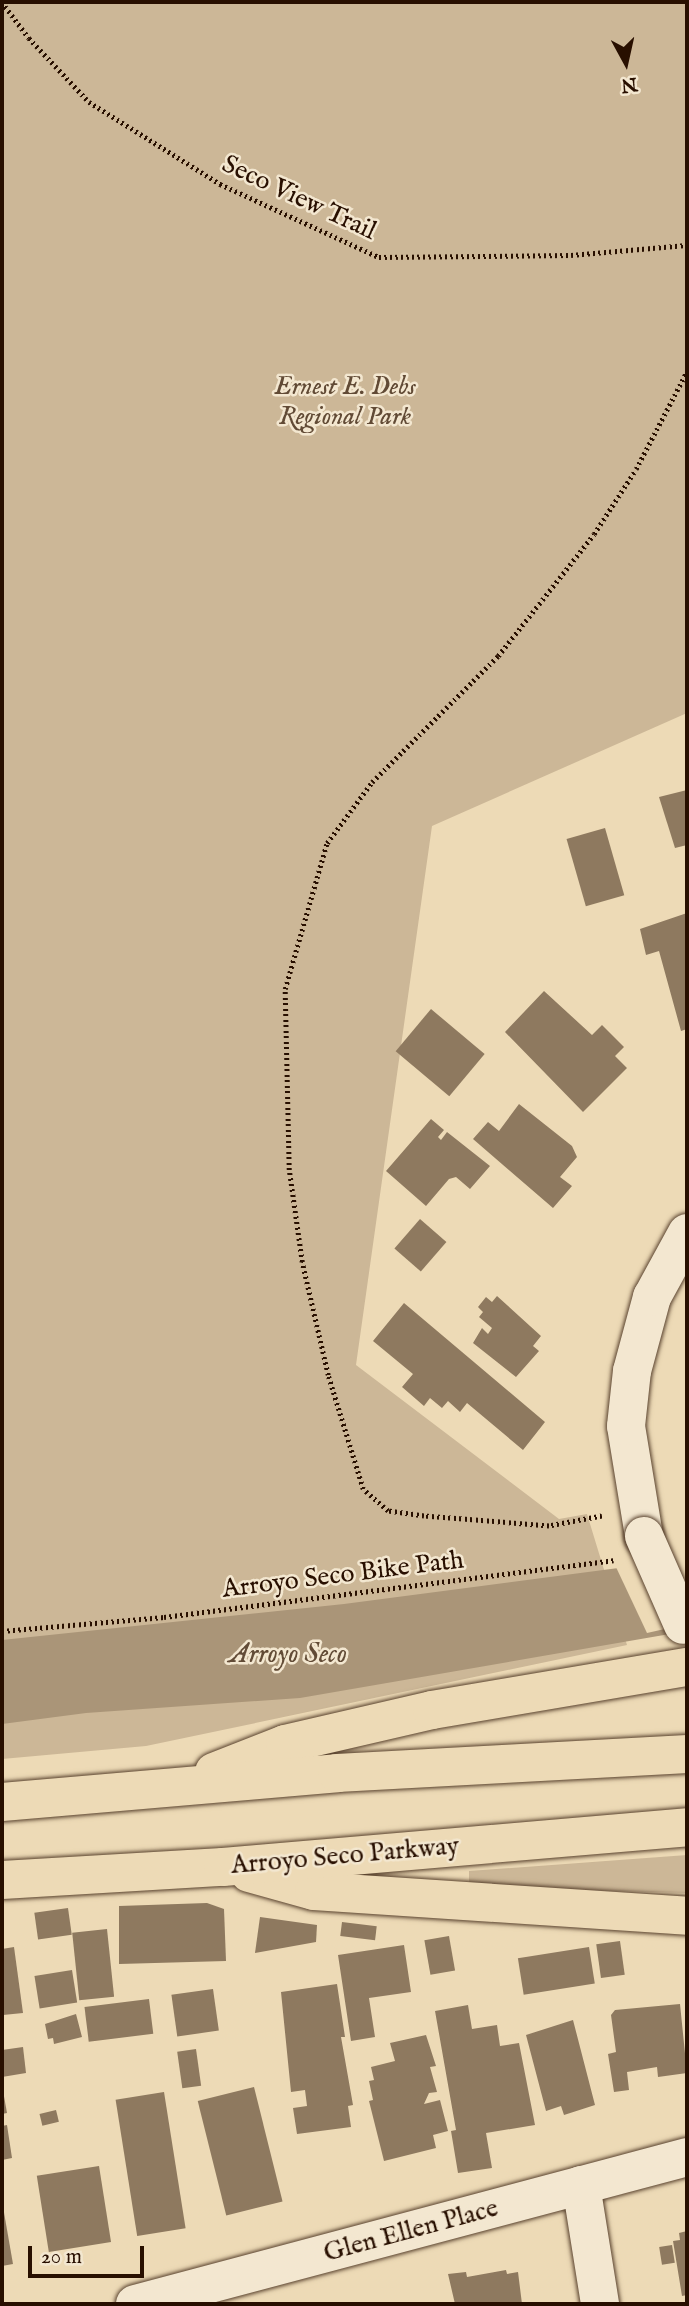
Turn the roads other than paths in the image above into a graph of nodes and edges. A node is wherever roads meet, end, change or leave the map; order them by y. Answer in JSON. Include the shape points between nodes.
{"nodes":[{"id":1,"x":687,"y":1233,"type":"edge"},
{"id":2,"x":685,"y":1627,"type":"edge"},
{"id":3,"x":687,"y":1667,"type":"edge"},
{"id":4,"x":687,"y":1754,"type":"edge"},
{"id":5,"x":173,"y":1788,"type":"junction"},
{"id":6,"x":2,"y":1802,"type":"edge"},
{"id":7,"x":687,"y":1827,"type":"edge"},
{"id":8,"x":223,"y":1867,"type":"junction"},
{"id":9,"x":2,"y":1880,"type":"edge"},
{"id":10,"x":687,"y":1916,"type":"edge"},
{"id":11,"x":687,"y":2157,"type":"edge"},
{"id":12,"x":581,"y":2185,"type":"junction"},
{"id":13,"x":251,"y":2289,"type":"edge"},
{"id":14,"x":135,"y":2304,"type":"edge"},
{"id":15,"x":600,"y":2304,"type":"edge"}],
"edges":[{"from":1,"to":2,"type":"street","bridge":true,"via":[[652,1297],[632,1371],[626,1426],[635,1533]]},
{"from":3,"to":5,"type":"highway","via":[[432,1710],[299,1741]]},
{"from":4,"to":5,"type":"highway","via":[[337,1773]]},
{"from":5,"to":6,"type":"highway"},
{"from":7,"to":8,"type":"highway","name":"Arroyo Seco Parkway"},
{"from":8,"to":9,"type":"highway","name":"Arroyo Seco Parkway"},
{"from":8,"to":10,"type":"highway","via":[[314,1891]]},
{"from":11,"to":12,"type":"street","name":"Glen Ellen Place"},
{"from":12,"to":13,"type":"street","name":"Glen Ellen Place"},
{"from":12,"to":15,"type":"street"},
{"from":13,"to":14,"type":"street","name":"Glen Ellen Place"}]}
